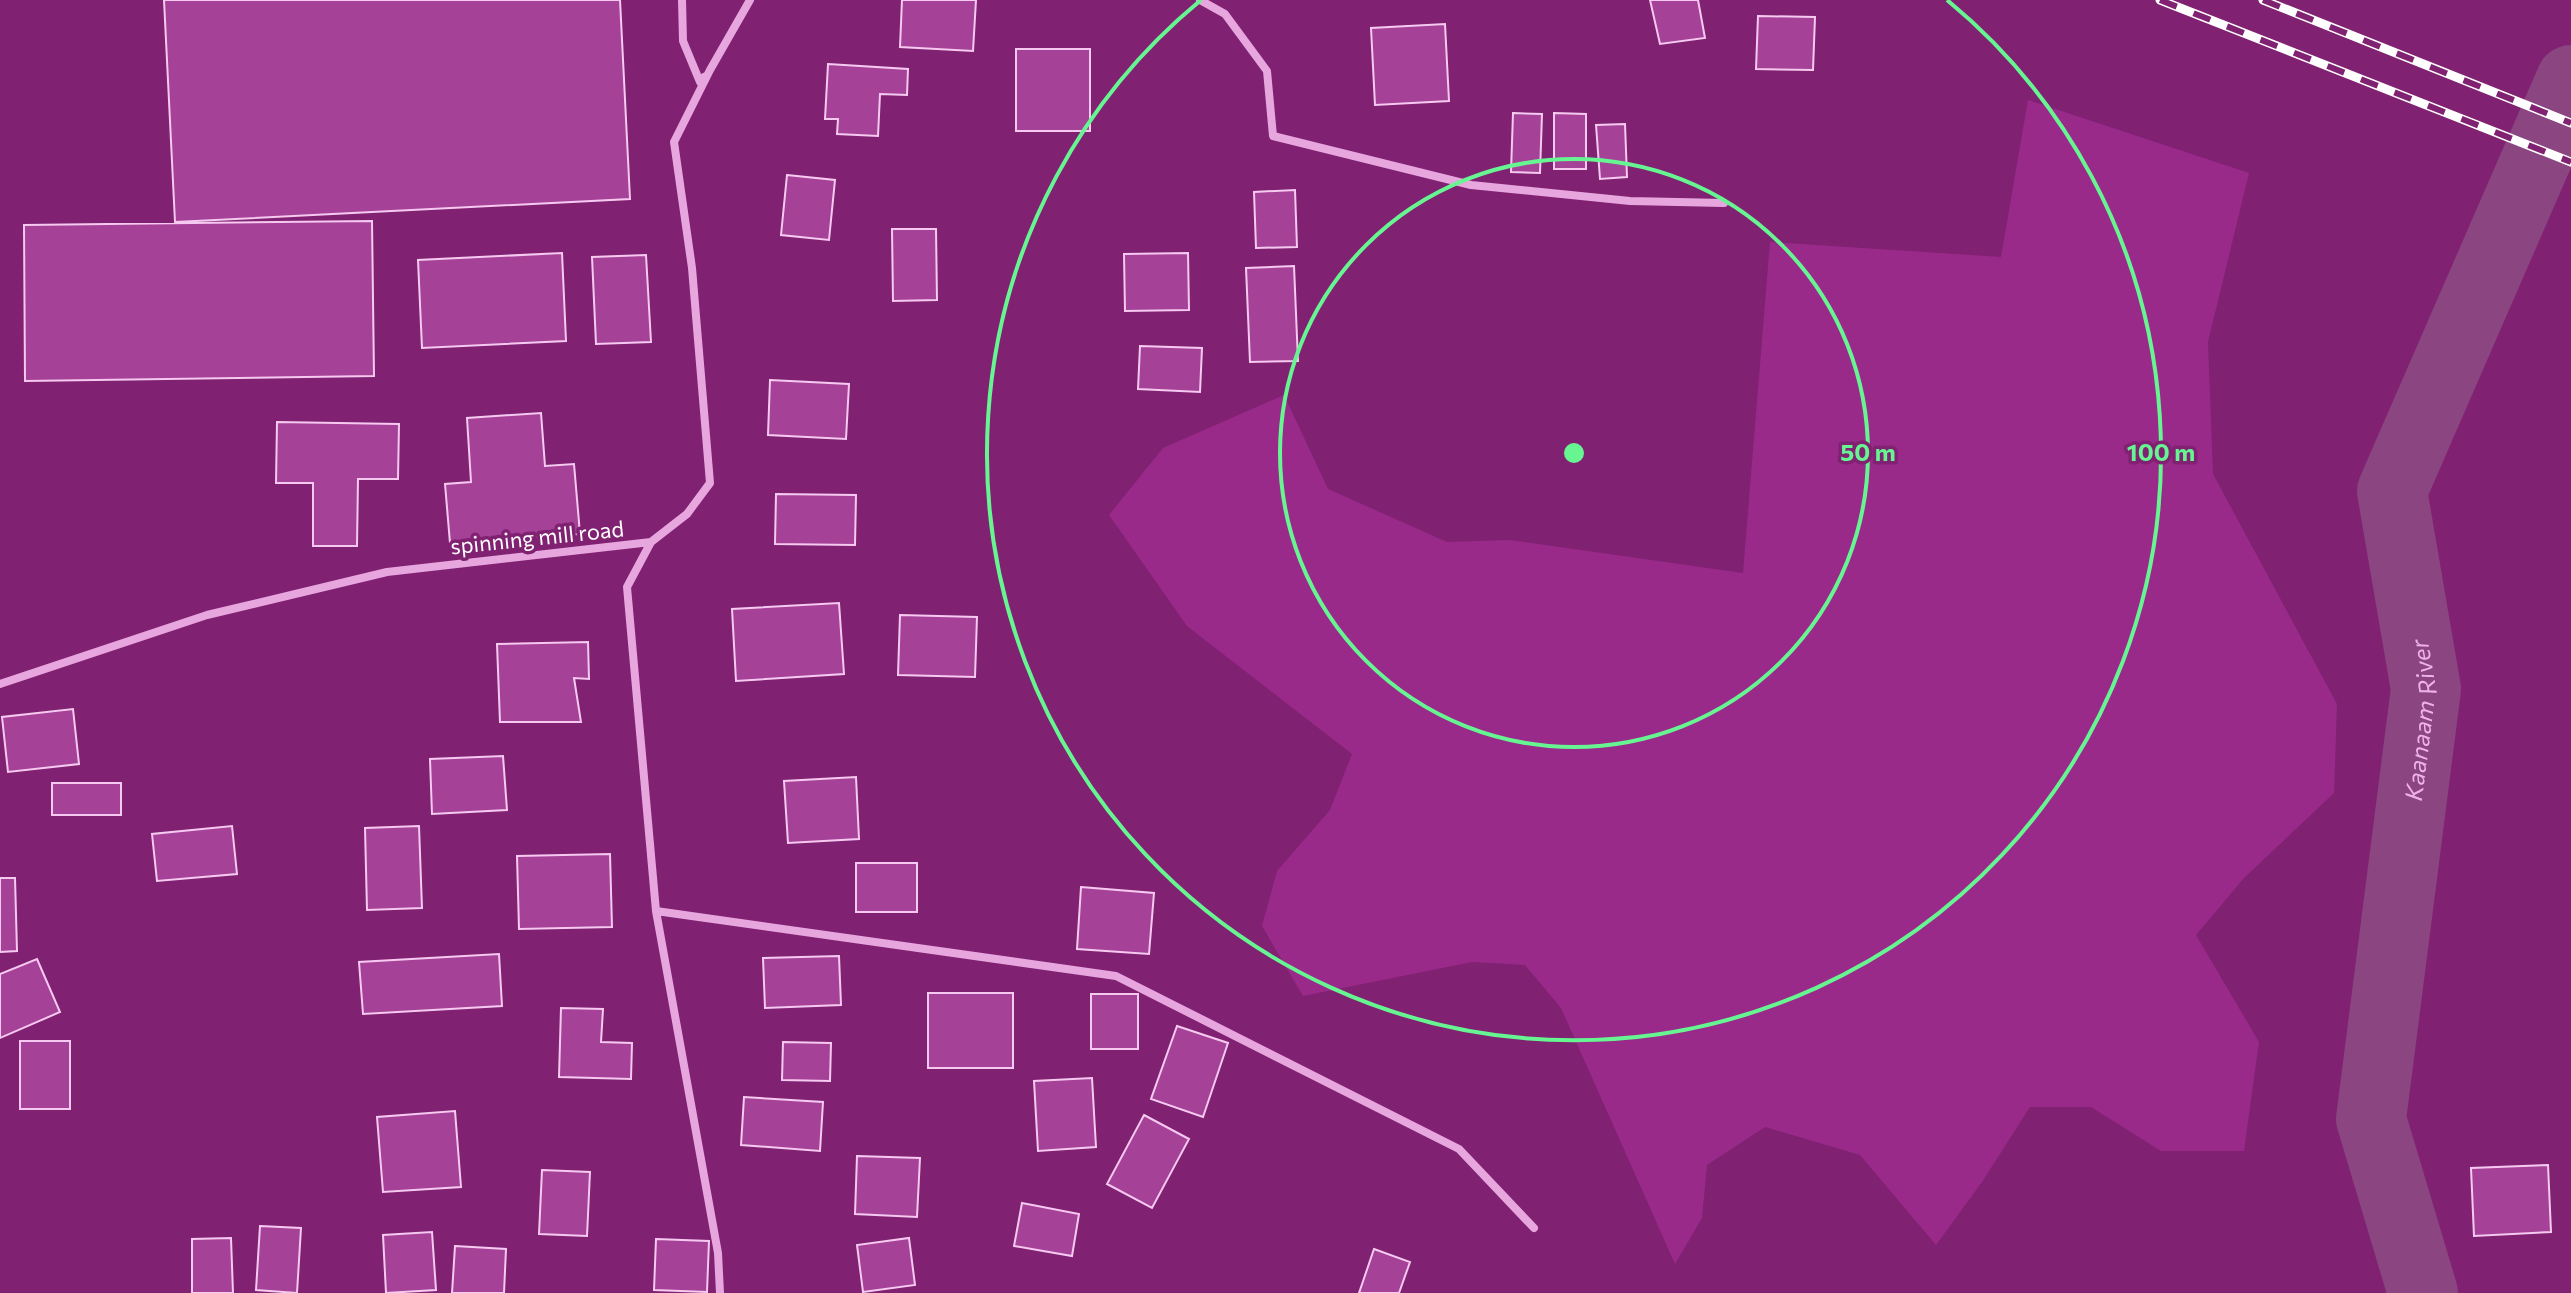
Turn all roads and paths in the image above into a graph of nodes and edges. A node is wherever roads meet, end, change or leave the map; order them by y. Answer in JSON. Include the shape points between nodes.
{"nodes":[{"id":1,"x":682,"y":0,"type":"edge"},
{"id":2,"x":750,"y":0,"type":"edge"},
{"id":3,"x":1200,"y":0,"type":"edge"},
{"id":4,"x":710,"y":70,"type":"junction"},
{"id":5,"x":1724,"y":203,"type":"dead end"},
{"id":6,"x":651,"y":542,"type":"junction"},
{"id":7,"x":0,"y":684,"type":"edge"},
{"id":8,"x":656,"y":911,"type":"junction"},
{"id":9,"x":1534,"y":1228,"type":"dead end"},
{"id":10,"x":720,"y":1293,"type":"edge"}],
"edges":[{"from":1,"to":4,"type":"street","via":[[683,41],[700,82]]},
{"from":2,"to":4,"type":"street","name":"spinning mill road"},
{"from":3,"to":5,"type":"street","via":[[1225,14],[1267,71],[1273,136],[1471,185],[1630,201]]},
{"from":4,"to":6,"type":"street","name":"spinning mill road","via":[[674,142],[692,268],[710,483],[687,514]]},
{"from":6,"to":7,"type":"street","name":"spinning mill road","via":[[387,572],[207,615]]},
{"from":6,"to":8,"type":"street","via":[[627,587]]},
{"from":8,"to":9,"type":"street","via":[[1116,976],[1459,1149]]},
{"from":8,"to":10,"type":"street","via":[[718,1253]]}]}
